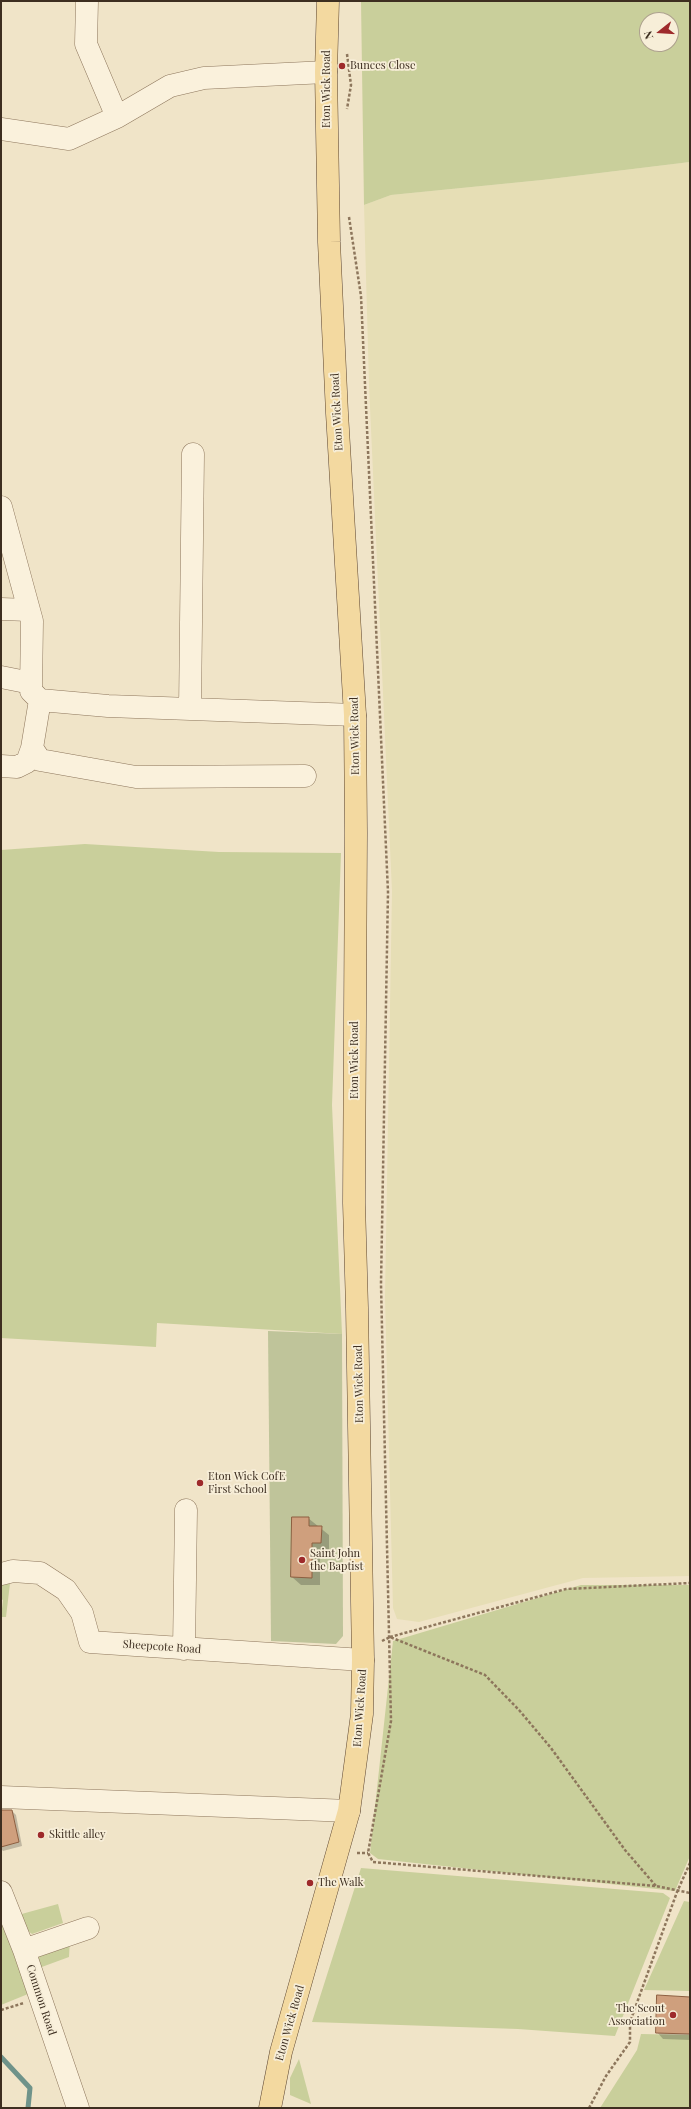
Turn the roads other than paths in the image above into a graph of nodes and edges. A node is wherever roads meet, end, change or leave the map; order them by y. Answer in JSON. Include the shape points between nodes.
{"nodes":[{"id":1,"x":87,"y":1,"type":"edge"},
{"id":2,"x":328,"y":1,"type":"edge"},
{"id":3,"x":326,"y":72,"type":"junction"},
{"id":4,"x":117,"y":117,"type":"junction"},
{"id":5,"x":1,"y":129,"type":"edge"},
{"id":6,"x":193,"y":454,"type":"dead end"},
{"id":7,"x":1,"y":507,"type":"edge"},
{"id":8,"x":1,"y":609,"type":"edge"},
{"id":9,"x":29,"y":610,"type":"junction"},
{"id":10,"x":1,"y":677,"type":"edge"},
{"id":11,"x":35,"y":692,"type":"junction"},
{"id":12,"x":190,"y":709,"type":"junction"},
{"id":13,"x":355,"y":715,"type":"junction"},
{"id":14,"x":32,"y":748,"type":"junction"},
{"id":15,"x":1,"y":766,"type":"edge"},
{"id":16,"x":305,"y":776,"type":"dead end"},
{"id":17,"x":186,"y":1510,"type":"dead end"},
{"id":18,"x":1,"y":1574,"type":"edge"},
{"id":19,"x":184,"y":1649,"type":"junction"},
{"id":20,"x":363,"y":1655,"type":"junction"},
{"id":21,"x":1,"y":1797,"type":"edge"},
{"id":22,"x":349,"y":1811,"type":"junction"},
{"id":23,"x":1,"y":1892,"type":"edge"},
{"id":24,"x":88,"y":1928,"type":"dead end"},
{"id":25,"x":24,"y":1950,"type":"junction"},
{"id":26,"x":78,"y":2108,"type":"edge"},
{"id":27,"x":270,"y":2108,"type":"edge"}],
"edges":[{"from":1,"to":4,"type":"street","via":[[86,44]]},
{"from":2,"to":3,"type":"main road","name":"Eton Wick Road"},
{"from":3,"to":4,"type":"street","via":[[204,78],[170,86]]},
{"from":3,"to":13,"type":"main road","name":"Eton Wick Road","via":[[330,268]]},
{"from":4,"to":5,"type":"street","via":[[70,139]]},
{"from":6,"to":12,"type":"street"},
{"from":7,"to":9,"type":"street"},
{"from":8,"to":9,"type":"street"},
{"from":9,"to":11,"type":"street","via":[[32,621]]},
{"from":10,"to":11,"type":"street"},
{"from":11,"to":12,"type":"street","via":[[108,706]]},
{"from":11,"to":14,"type":"street"},
{"from":12,"to":13,"type":"street"},
{"from":13,"to":20,"type":"main road","name":"Eton Wick Road","via":[[354,1203]]},
{"from":14,"to":15,"type":"street","via":[[27,762],[17,767]]},
{"from":14,"to":16,"type":"street","via":[[40,760],[136,777]]},
{"from":17,"to":19,"type":"street"},
{"from":18,"to":19,"type":"street","name":"Sheepcote Road","via":[[13,1571],[40,1572],[66,1590],[82,1614],[90,1642]]},
{"from":19,"to":20,"type":"street","name":"Sheepcote Road"},
{"from":20,"to":22,"type":"main road","name":"Eton Wick Road","via":[[362,1714]]},
{"from":21,"to":22,"type":"street"},
{"from":22,"to":27,"type":"main road","name":"Eton Wick Road","via":[[281,2052]]},
{"from":23,"to":25,"type":"street","name":"Common Road"},
{"from":24,"to":25,"type":"street"},
{"from":25,"to":26,"type":"street","name":"Common Road"}]}
